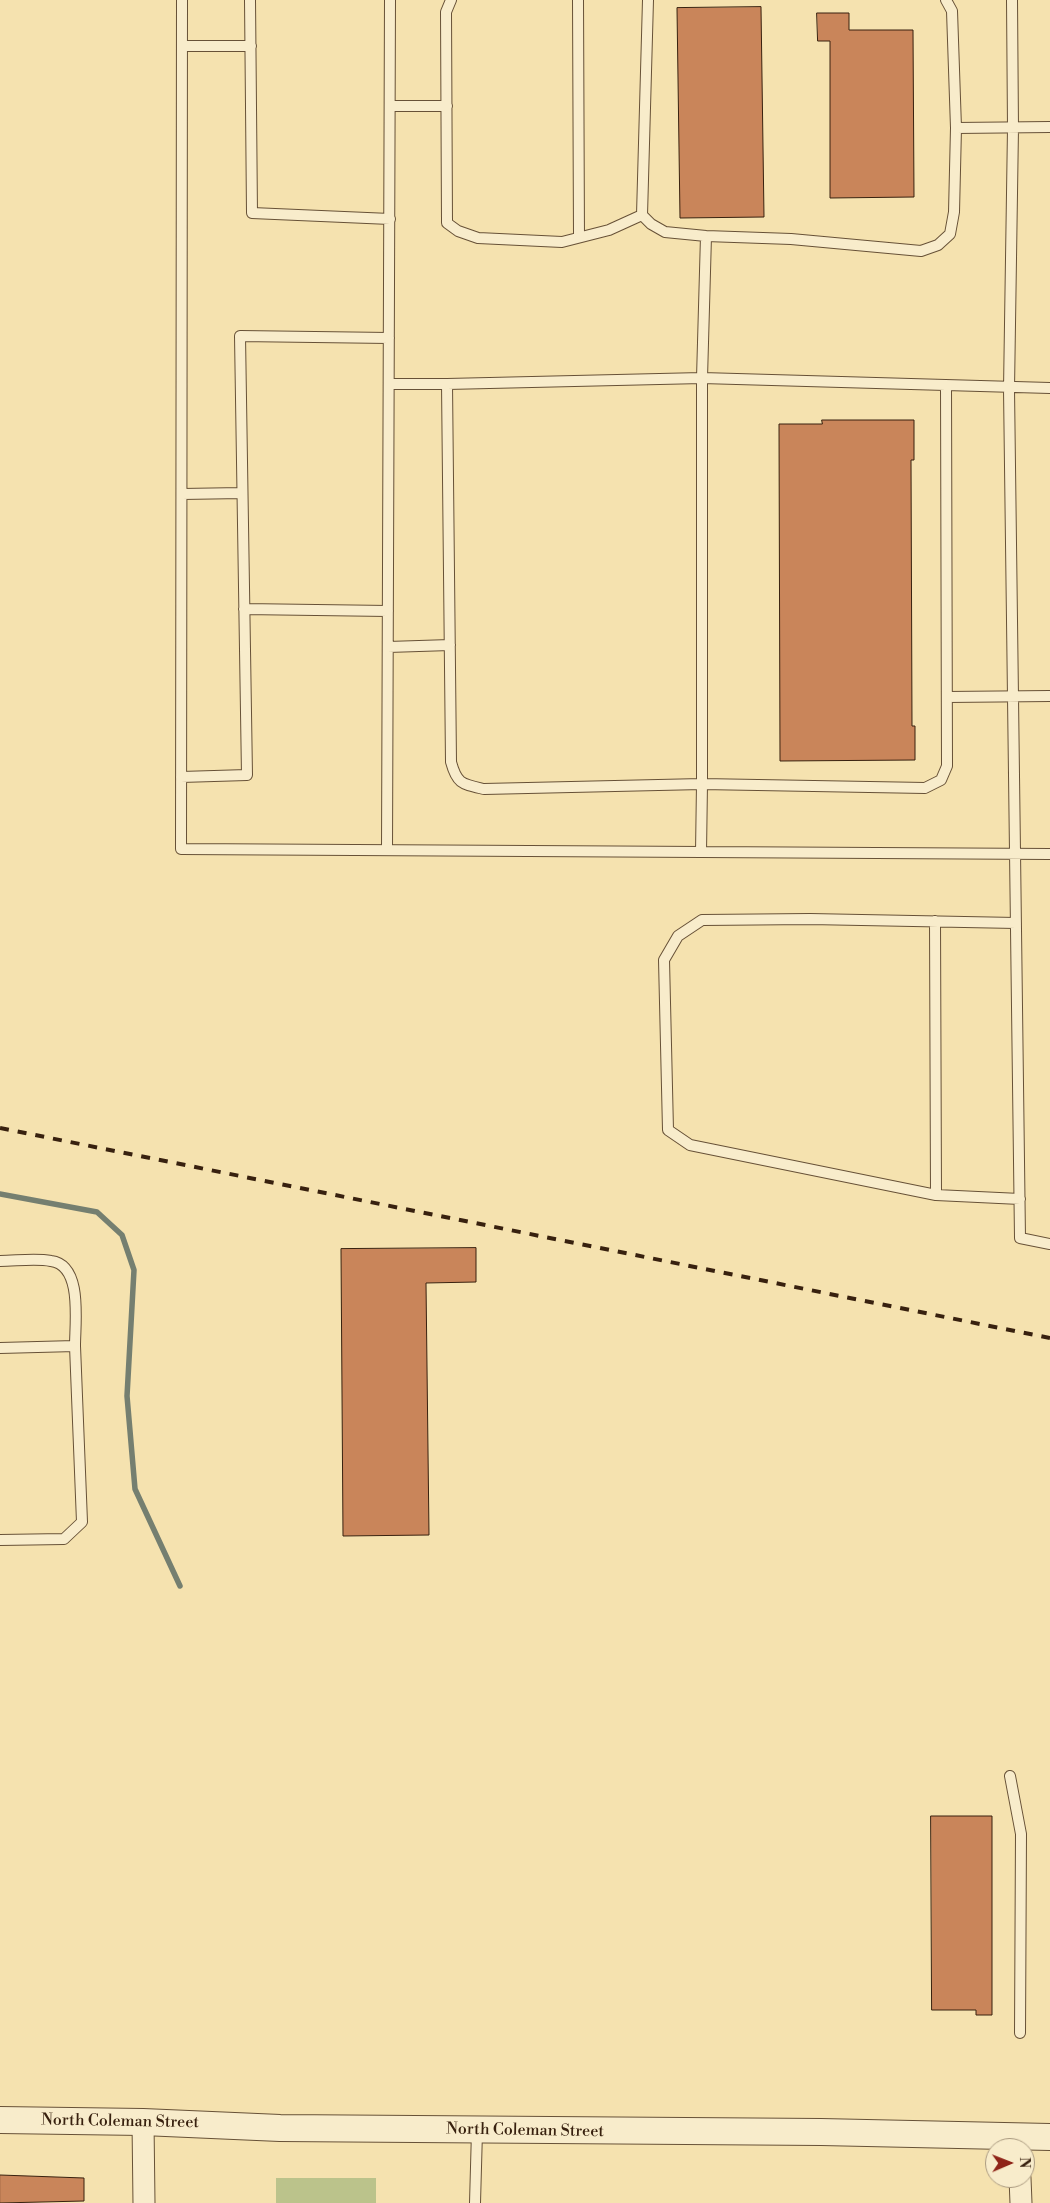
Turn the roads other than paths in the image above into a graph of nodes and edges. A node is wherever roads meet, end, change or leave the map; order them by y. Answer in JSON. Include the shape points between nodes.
{"nodes":[{"id":1,"x":182,"y":0,"type":"edge"},
{"id":2,"x":250,"y":0,"type":"edge"},
{"id":3,"x":390,"y":0,"type":"edge"},
{"id":4,"x":451,"y":0,"type":"edge"},
{"id":5,"x":578,"y":0,"type":"edge"},
{"id":6,"x":648,"y":0,"type":"edge"},
{"id":7,"x":946,"y":0,"type":"edge"},
{"id":8,"x":1012,"y":0,"type":"edge"},
{"id":9,"x":182,"y":46,"type":"junction"},
{"id":10,"x":251,"y":46,"type":"junction"},
{"id":11,"x":390,"y":106,"type":"junction"},
{"id":12,"x":446,"y":106,"type":"junction"},
{"id":13,"x":1050,"y":127,"type":"edge"},
{"id":14,"x":956,"y":128,"type":"junction"},
{"id":15,"x":1013,"y":128,"type":"junction"},
{"id":16,"x":642,"y":215,"type":"junction"},
{"id":17,"x":390,"y":218,"type":"junction"},
{"id":18,"x":706,"y":236,"type":"junction"},
{"id":19,"x":579,"y":237,"type":"junction"},
{"id":20,"x":389,"y":338,"type":"junction"},
{"id":21,"x":702,"y":378,"type":"junction"},
{"id":22,"x":389,"y":384,"type":"junction"},
{"id":23,"x":447,"y":384,"type":"junction"},
{"id":24,"x":946,"y":386,"type":"junction"},
{"id":25,"x":1009,"y":388,"type":"junction"},
{"id":26,"x":1050,"y":388,"type":"edge"},
{"id":27,"x":242,"y":493,"type":"junction"},
{"id":28,"x":182,"y":494,"type":"junction"},
{"id":29,"x":244,"y":609,"type":"junction"},
{"id":30,"x":388,"y":611,"type":"junction"},
{"id":31,"x":450,"y":645,"type":"junction"},
{"id":32,"x":388,"y":647,"type":"junction"},
{"id":33,"x":1013,"y":696,"type":"junction"},
{"id":34,"x":1050,"y":696,"type":"edge"},
{"id":35,"x":947,"y":697,"type":"junction"},
{"id":36,"x":181,"y":777,"type":"junction"},
{"id":37,"x":702,"y":784,"type":"junction"},
{"id":38,"x":387,"y":850,"type":"junction"},
{"id":39,"x":701,"y":852,"type":"junction"},
{"id":40,"x":1015,"y":854,"type":"junction"},
{"id":41,"x":1050,"y":854,"type":"edge"},
{"id":42,"x":935,"y":921,"type":"junction"},
{"id":43,"x":1016,"y":923,"type":"junction"},
{"id":44,"x":936,"y":1195,"type":"junction"},
{"id":45,"x":1020,"y":1199,"type":"junction"},
{"id":46,"x":1050,"y":1244,"type":"edge"},
{"id":47,"x":0,"y":1261,"type":"edge"},
{"id":48,"x":75,"y":1346,"type":"junction"},
{"id":49,"x":0,"y":1348,"type":"edge"},
{"id":50,"x":0,"y":1540,"type":"edge"},
{"id":51,"x":1010,"y":1776,"type":"dead end"},
{"id":52,"x":1020,"y":2033,"type":"dead end"},
{"id":53,"x":0,"y":2120,"type":"edge"},
{"id":54,"x":143,"y":2122,"type":"junction"},
{"id":55,"x":477,"y":2130,"type":"junction"},
{"id":56,"x":1050,"y":2137,"type":"edge"},
{"id":57,"x":1035,"y":2140,"type":"edge"},
{"id":58,"x":985,"y":2141,"type":"edge"},
{"id":59,"x":1020,"y":2188,"type":"edge"},
{"id":60,"x":144,"y":2203,"type":"edge"},
{"id":61,"x":475,"y":2203,"type":"edge"},
{"id":62,"x":1021,"y":2203,"type":"edge"}],
"edges":[{"from":1,"to":9,"type":"lane"},
{"from":2,"to":10,"type":"lane"},
{"from":3,"to":11,"type":"lane"},
{"from":4,"to":12,"type":"lane","via":[[446,12]]},
{"from":5,"to":19,"type":"lane"},
{"from":6,"to":16,"type":"lane"},
{"from":7,"to":14,"type":"lane","via":[[952,11]]},
{"from":8,"to":15,"type":"lane"},
{"from":9,"to":10,"type":"lane"},
{"from":9,"to":28,"type":"lane"},
{"from":10,"to":17,"type":"lane","via":[[252,213]]},
{"from":11,"to":12,"type":"lane"},
{"from":11,"to":17,"type":"lane"},
{"from":12,"to":19,"type":"lane","via":[[447,223],[478,238],[562,242]]},
{"from":13,"to":15,"type":"lane"},
{"from":14,"to":15,"type":"lane"},
{"from":14,"to":18,"type":"lane","via":[[954,212],[950,234],[938,245],[921,251],[790,239]]},
{"from":15,"to":25,"type":"lane"},
{"from":16,"to":18,"type":"lane","via":[[665,232]]},
{"from":16,"to":19,"type":"lane","via":[[609,230]]},
{"from":17,"to":20,"type":"lane"},
{"from":18,"to":21,"type":"lane"},
{"from":20,"to":22,"type":"lane"},
{"from":20,"to":27,"type":"lane","via":[[240,336]]},
{"from":21,"to":23,"type":"lane"},
{"from":21,"to":24,"type":"lane"},
{"from":21,"to":37,"type":"lane"},
{"from":22,"to":23,"type":"lane"},
{"from":22,"to":30,"type":"lane"},
{"from":23,"to":31,"type":"lane"},
{"from":24,"to":25,"type":"lane"},
{"from":24,"to":35,"type":"lane"},
{"from":25,"to":26,"type":"lane"},
{"from":25,"to":33,"type":"lane"},
{"from":27,"to":28,"type":"lane"},
{"from":27,"to":29,"type":"lane"},
{"from":28,"to":36,"type":"lane"},
{"from":29,"to":30,"type":"lane"},
{"from":29,"to":36,"type":"lane","via":[[247,775]]},
{"from":30,"to":32,"type":"lane"},
{"from":31,"to":32,"type":"lane"},
{"from":31,"to":37,"type":"lane","via":[[451,762],[455,778],[466,785],[484,789]]},
{"from":32,"to":38,"type":"lane"},
{"from":33,"to":34,"type":"lane"},
{"from":33,"to":35,"type":"lane"},
{"from":33,"to":40,"type":"lane"},
{"from":35,"to":37,"type":"lane","via":[[947,766],[940,780],[925,788]]},
{"from":36,"to":38,"type":"lane","via":[[181,849]]},
{"from":37,"to":39,"type":"lane"},
{"from":38,"to":39,"type":"lane"},
{"from":39,"to":40,"type":"lane"},
{"from":40,"to":41,"type":"lane"},
{"from":40,"to":43,"type":"lane"},
{"from":42,"to":43,"type":"lane"},
{"from":42,"to":44,"type":"lane"},
{"from":42,"to":44,"type":"lane","via":[[702,920],[678,936],[664,960],[668,1130],[690,1145]]},
{"from":43,"to":45,"type":"lane"},
{"from":44,"to":45,"type":"lane"},
{"from":45,"to":46,"type":"lane","via":[[1020,1238]]},
{"from":47,"to":48,"type":"lane","via":[[52,1261],[66,1267],[74,1282]]},
{"from":48,"to":49,"type":"lane"},
{"from":48,"to":50,"type":"lane","via":[[82,1522],[64,1539]]},
{"from":51,"to":52,"type":"lane","via":[[1021,1834]]},
{"from":53,"to":54,"type":"street","name":"North Coleman Street"},
{"from":54,"to":55,"type":"street","name":"North Coleman Street","via":[[280,2128]]},
{"from":54,"to":60,"type":"street"},
{"from":55,"to":58,"type":"street","name":"North Coleman Street","via":[[821,2132]]},
{"from":55,"to":61,"type":"lane"},
{"from":56,"to":57,"type":"street","name":"North Coleman Street"},
{"from":59,"to":62,"type":"street"}]}
